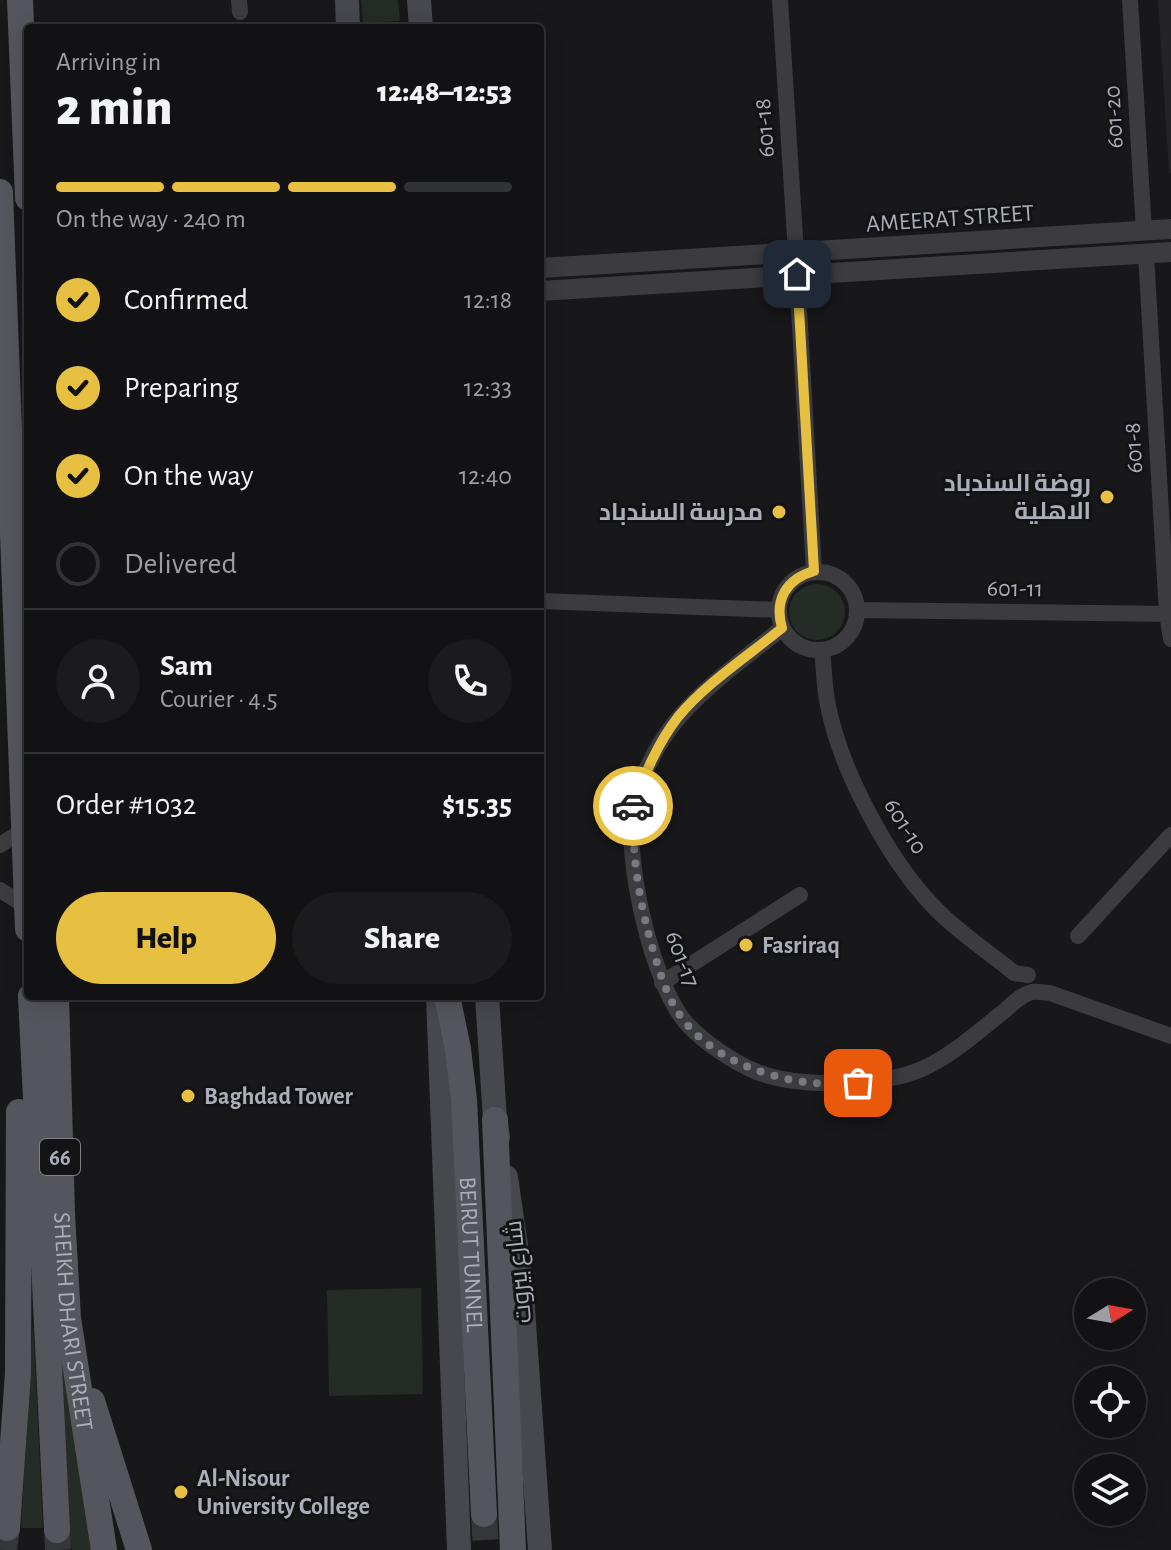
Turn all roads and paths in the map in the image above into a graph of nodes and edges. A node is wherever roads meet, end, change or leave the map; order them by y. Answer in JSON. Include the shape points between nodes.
{"nodes":[{"id":1,"x":20,"y":0,"type":"edge"},
{"id":2,"x":347,"y":0,"type":"edge"},
{"id":3,"x":419,"y":0,"type":"edge"},
{"id":4,"x":780,"y":0,"type":"edge"},
{"id":5,"x":1130,"y":0,"type":"edge"},
{"id":6,"x":348,"y":24,"type":"edge"},
{"id":7,"x":421,"y":24,"type":"edge"},
{"id":8,"x":24,"y":99,"type":"edge"},
{"id":9,"x":0,"y":192,"type":"edge"},
{"id":10,"x":1171,"y":229,"type":"edge"},
{"id":11,"x":1144,"y":231,"type":"junction"},
{"id":12,"x":1171,"y":252,"type":"edge"},
{"id":13,"x":1146,"y":254,"type":"junction"},
{"id":14,"x":797,"y":264,"type":"junction"},
{"id":15,"x":544,"y":268,"type":"edge"},
{"id":16,"x":544,"y":291,"type":"edge"},
{"id":17,"x":0,"y":460,"type":"edge"},
{"id":18,"x":12,"y":507,"type":"junction"},
{"id":19,"x":814,"y":571,"type":"junction"},
{"id":20,"x":544,"y":601,"type":"edge"},
{"id":21,"x":779,"y":610,"type":"junction"},
{"id":22,"x":858,"y":610,"type":"junction"},
{"id":23,"x":1169,"y":614,"type":"edge"},
{"id":24,"x":782,"y":628,"type":"junction"},
{"id":25,"x":1171,"y":639,"type":"edge"},
{"id":26,"x":822,"y":650,"type":"junction"},
{"id":27,"x":24,"y":830,"type":"joint"},
{"id":28,"x":1171,"y":835,"type":"edge"},
{"id":29,"x":0,"y":845,"type":"edge"},
{"id":30,"x":0,"y":890,"type":"edge"},
{"id":31,"x":800,"y":895,"type":"dead end"},
{"id":32,"x":24,"y":908,"type":"edge"},
{"id":33,"x":1078,"y":936,"type":"dead end"},
{"id":34,"x":662,"y":983,"type":"junction"},
{"id":35,"x":1030,"y":984,"type":"junction"},
{"id":36,"x":30,"y":1000,"type":"edge"},
{"id":37,"x":30,"y":1000,"type":"edge"},
{"id":38,"x":56,"y":1000,"type":"edge"},
{"id":39,"x":438,"y":1000,"type":"edge"},
{"id":40,"x":448,"y":1000,"type":"edge"},
{"id":41,"x":487,"y":1000,"type":"edge"},
{"id":42,"x":1171,"y":1036,"type":"edge"},
{"id":43,"x":19,"y":1112,"type":"junction"},
{"id":44,"x":495,"y":1120,"type":"junction"},
{"id":45,"x":0,"y":1216,"type":"edge"},
{"id":46,"x":68,"y":1318,"type":"junction"},
{"id":47,"x":484,"y":1514,"type":"tunnel mouth"},
{"id":48,"x":7,"y":1528,"type":"dead end"},
{"id":49,"x":57,"y":1530,"type":"tunnel mouth"},
{"id":50,"x":104,"y":1548,"type":"edge"},
{"id":51,"x":139,"y":1550,"type":"edge"},
{"id":52,"x":459,"y":1550,"type":"edge"},
{"id":53,"x":513,"y":1550,"type":"edge"},
{"id":54,"x":540,"y":1550,"type":"edge"}],
"edges":[{"from":1,"to":8,"type":"main road"},
{"from":2,"to":6,"type":"main road"},
{"from":3,"to":7,"type":"main road"},
{"from":4,"to":14,"type":"street","name":"601-18"},
{"from":5,"to":11,"type":"street","name":"601-20"},
{"from":9,"to":18,"type":"main road"},
{"from":10,"to":11,"type":"street","name":"AMEERAT STREET"},
{"from":11,"to":14,"type":"street","name":"AMEERAT STREET"},
{"from":12,"to":13,"type":"street","name":"AMEERAT STREET"},
{"from":13,"to":14,"type":"street","name":"AMEERAT STREET"},
{"from":13,"to":23,"type":"street","name":"601-8"},
{"from":14,"to":15,"type":"street","name":"AMEERAT STREET"},
{"from":14,"to":16,"type":"street","name":"AMEERAT STREET"},
{"from":14,"to":19,"type":"street"},
{"from":17,"to":18,"type":"main road"},
{"from":18,"to":27,"type":"main road"},
{"from":19,"to":21,"type":"street","via":[[789,584]]},
{"from":19,"to":22,"type":"street","via":[[845,581]]},
{"from":20,"to":21,"type":"street"},
{"from":21,"to":24,"type":"street"},
{"from":22,"to":23,"type":"street","name":"601-11"},
{"from":22,"to":26,"type":"street","via":[[848,638]]},
{"from":23,"to":25,"type":"street","name":"601-8"},
{"from":24,"to":26,"type":"street","via":[[799,645]]},
{"from":24,"to":34,"type":"street","name":"601-17","via":[[679,716],[651,758],[633,806],[633,854],[643,918]]},
{"from":26,"to":35,"type":"street","name":"601-10","via":[[827,701],[839,741],[882,839],[933,907]]},
{"from":27,"to":29,"type":"street"},
{"from":28,"to":33,"type":"street"},
{"from":30,"to":32,"type":"street"},
{"from":31,"to":34,"type":"street"},
{"from":34,"to":35,"type":"street","name":"601-17","via":[[686,1023],[735,1060],[787,1079],[846,1084],[922,1069],[978,1031]]},
{"from":35,"to":42,"type":"street","name":"601-10"},
{"from":36,"to":43,"type":"main road","name":"SHEIKH DHARI STREET","number":"66"},
{"from":37,"to":49,"type":"main road","name":"SHEIKH DHARI STREET","number":"66"},
{"from":38,"to":46,"type":"main road","name":"SHEIKH DHARI STREET","number":"66"},
{"from":39,"to":52,"type":"main road"},
{"from":40,"to":47,"type":"main road","name":"BEIRUT TUNNEL","via":[[464,1100]]},
{"from":41,"to":44,"type":"main road","name":"شارع بيروت"},
{"from":43,"to":45,"type":"main road","name":"SHEIKH DHARI STREET","number":"66"},
{"from":43,"to":48,"type":"main road","via":[[18,1373]]},
{"from":44,"to":53,"type":"main road","name":"BEIRUT TUNNEL"},
{"from":44,"to":54,"type":"main road","name":"شارع بيروت","via":[[521,1281]]},
{"from":46,"to":50,"type":"main road","name":"SHEIKH DHARI STREET","number":"66"},
{"from":46,"to":51,"type":"main road"}]}
